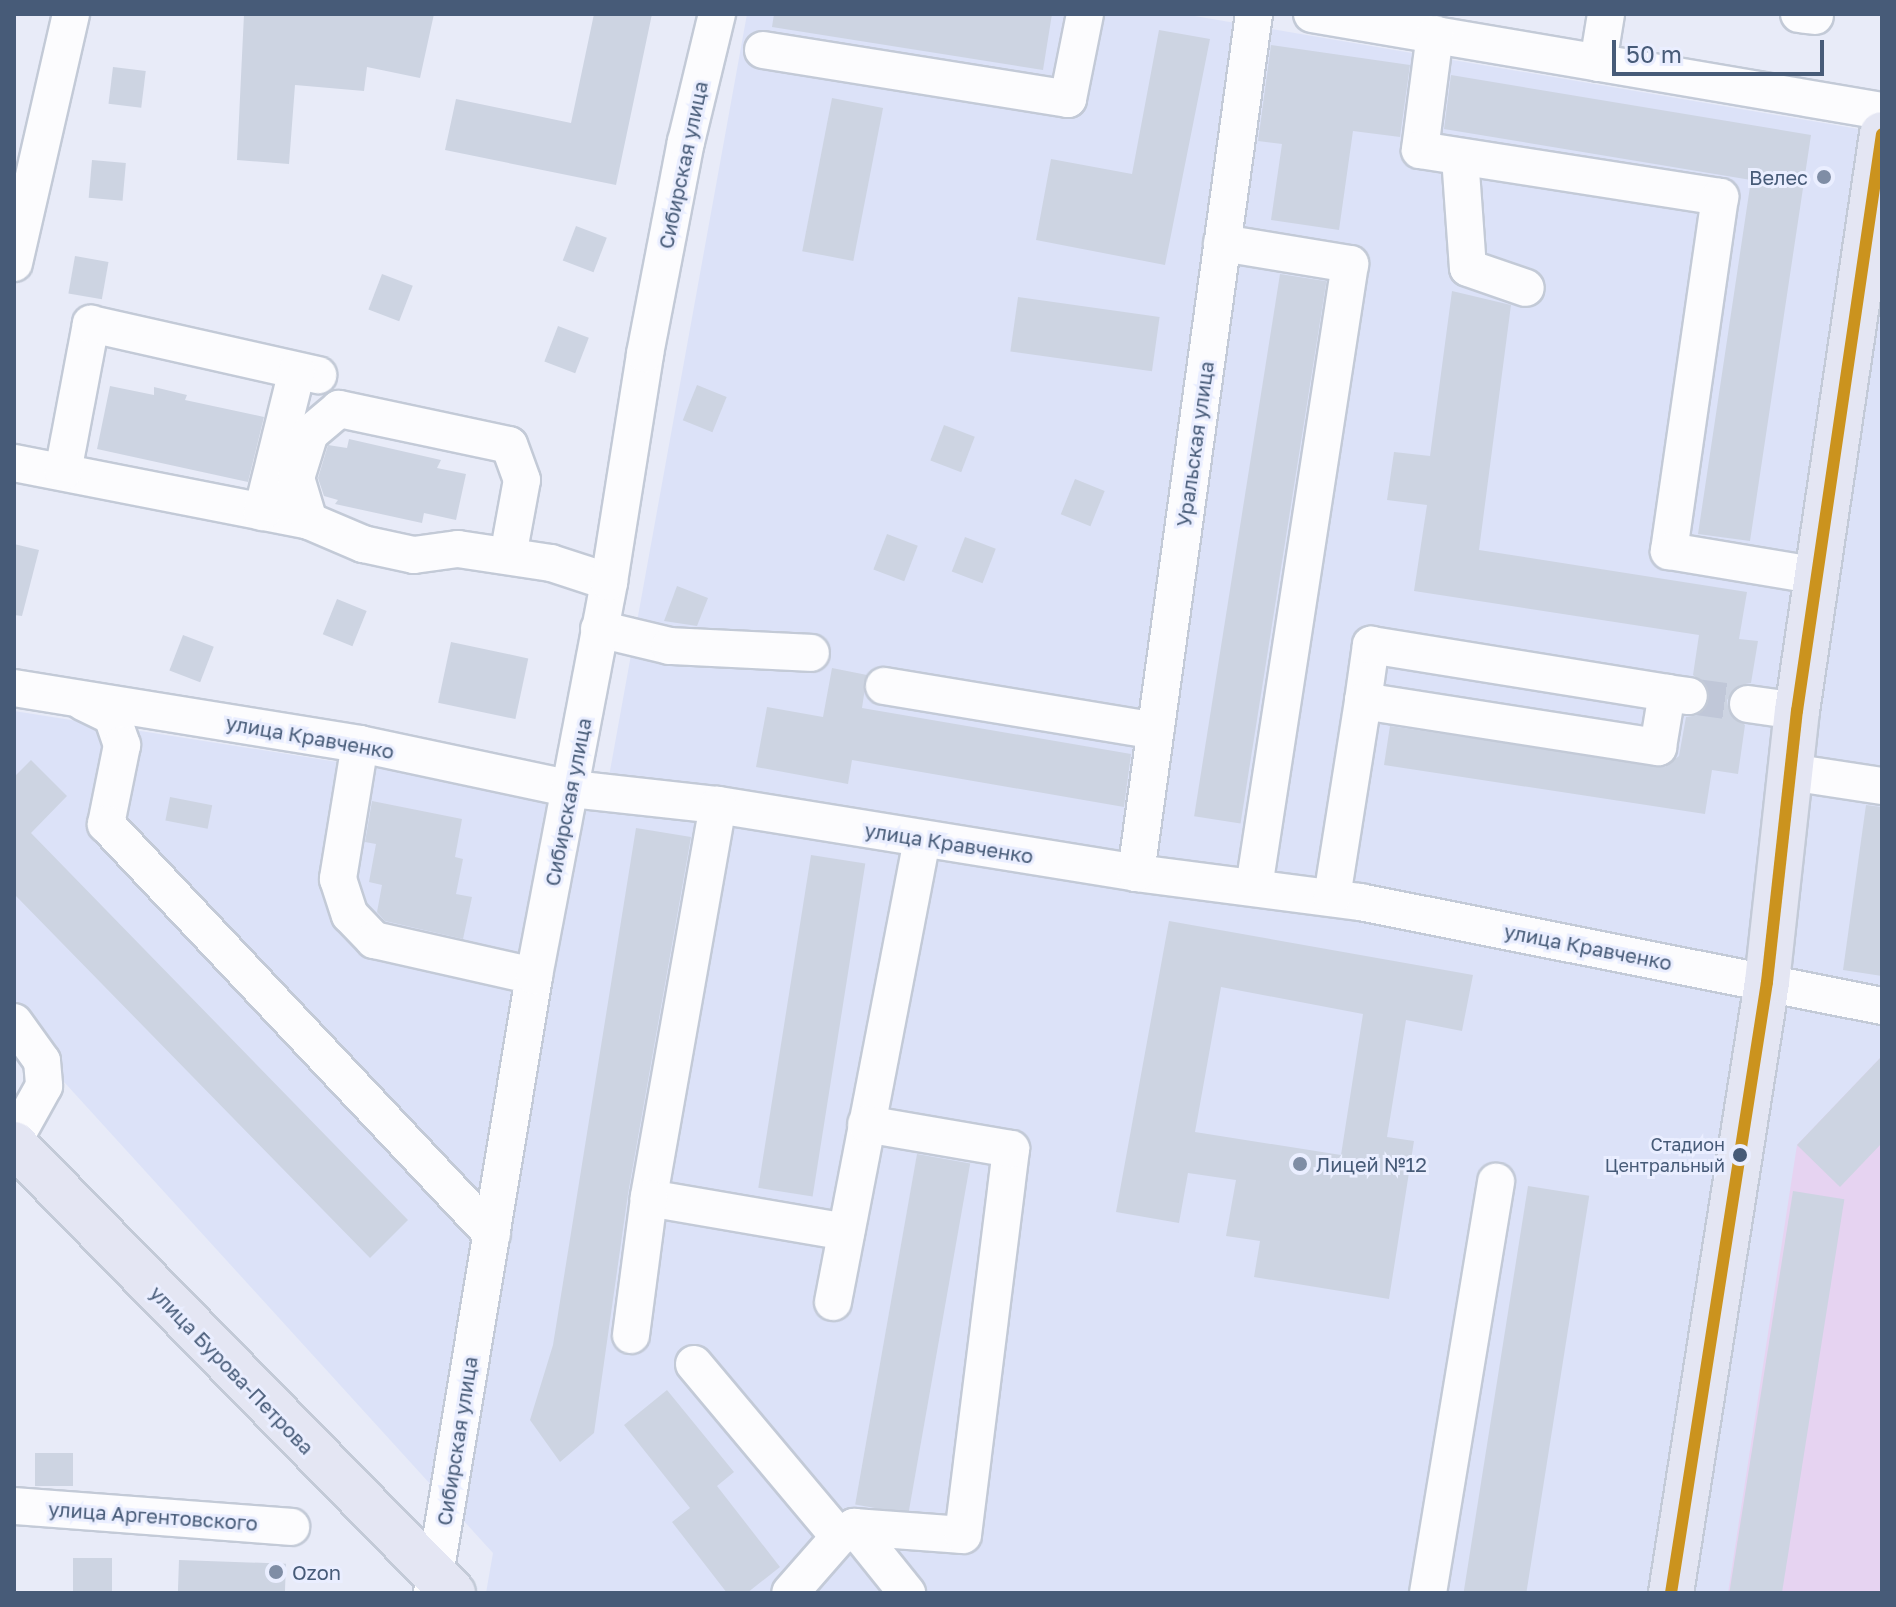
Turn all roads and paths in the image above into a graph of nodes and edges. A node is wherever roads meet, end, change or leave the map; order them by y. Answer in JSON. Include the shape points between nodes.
{"nodes":[{"id":1,"x":71,"y":14,"type":"edge"},
{"id":2,"x":717,"y":14,"type":"edge"},
{"id":3,"x":1085,"y":14,"type":"edge"},
{"id":4,"x":1254,"y":14,"type":"edge"},
{"id":5,"x":1312,"y":14,"type":"edge"},
{"id":6,"x":1606,"y":14,"type":"edge"},
{"id":7,"x":1435,"y":34,"type":"junction"},
{"id":8,"x":763,"y":50,"type":"dead end"},
{"id":9,"x":1598,"y":63,"type":"junction"},
{"id":10,"x":1882,"y":111,"type":"edge"},
{"id":11,"x":1882,"y":134,"type":"edge"},
{"id":12,"x":1460,"y":157,"type":"junction"},
{"id":13,"x":1222,"y":243,"type":"junction"},
{"id":14,"x":14,"y":263,"type":"edge"},
{"id":15,"x":1526,"y":288,"type":"dead end"},
{"id":16,"x":14,"y":463,"type":"edge"},
{"id":17,"x":63,"y":472,"type":"junction"},
{"id":18,"x":262,"y":512,"type":"junction"},
{"id":19,"x":309,"y":521,"type":"junction"},
{"id":20,"x":508,"y":556,"type":"junction"},
{"id":21,"x":1819,"y":576,"type":"junction"},
{"id":22,"x":609,"y":582,"type":"junction"},
{"id":23,"x":599,"y":629,"type":"junction"},
{"id":24,"x":811,"y":653,"type":"dead end"},
{"id":25,"x":884,"y":686,"type":"dead end"},
{"id":26,"x":14,"y":688,"type":"edge"},
{"id":27,"x":75,"y":698,"type":"junction"},
{"id":28,"x":1363,"y":701,"type":"junction"},
{"id":29,"x":1748,"y":704,"type":"tunnel mouth"},
{"id":30,"x":1797,"y":711,"type":"junction"},
{"id":31,"x":1155,"y":731,"type":"junction"},
{"id":32,"x":360,"y":744,"type":"junction"},
{"id":33,"x":1790,"y":772,"type":"junction"},
{"id":34,"x":1882,"y":786,"type":"edge"},
{"id":35,"x":572,"y":789,"type":"junction"},
{"id":36,"x":718,"y":805,"type":"junction"},
{"id":37,"x":922,"y":840,"type":"junction"},
{"id":38,"x":1136,"y":873,"type":"junction"},
{"id":39,"x":1254,"y":887,"type":"junction"},
{"id":40,"x":1332,"y":897,"type":"junction"},
{"id":41,"x":534,"y":976,"type":"junction"},
{"id":42,"x":1767,"y":982,"type":"junction"},
{"id":43,"x":1882,"y":1006,"type":"edge"},
{"id":44,"x":14,"y":1022,"type":"edge"},
{"id":45,"x":866,"y":1124,"type":"junction"},
{"id":46,"x":14,"y":1142,"type":"edge"},
{"id":47,"x":1496,"y":1182,"type":"dead end"},
{"id":48,"x":649,"y":1198,"type":"junction"},
{"id":49,"x":846,"y":1232,"type":"junction"},
{"id":50,"x":492,"y":1234,"type":"junction"},
{"id":51,"x":833,"y":1302,"type":"dead end"},
{"id":52,"x":631,"y":1335,"type":"dead end"},
{"id":53,"x":694,"y":1364,"type":"dead end"},
{"id":54,"x":14,"y":1506,"type":"edge"},
{"id":55,"x":291,"y":1527,"type":"dead end"},
{"id":56,"x":846,"y":1532,"type":"junction"},
{"id":57,"x":440,"y":1587,"type":"edge"},
{"id":58,"x":790,"y":1593,"type":"edge"},
{"id":59,"x":907,"y":1593,"type":"edge"},
{"id":60,"x":1428,"y":1593,"type":"edge"},
{"id":61,"x":1671,"y":1593,"type":"edge"}],
"edges":[{"from":1,"to":14,"type":"street"},
{"from":2,"to":22,"type":"street","name":"Сибирская улица","via":[[674,203]]},
{"from":3,"to":8,"type":"street","via":[[1068,99]]},
{"from":4,"to":13,"type":"street","name":"Уральская улица"},
{"from":5,"to":7,"type":"street"},
{"from":6,"to":9,"type":"street"},
{"from":7,"to":9,"type":"street"},
{"from":7,"to":12,"type":"street","via":[[1420,150]]},
{"from":9,"to":10,"type":"street"},
{"from":11,"to":21,"type":"main road"},
{"from":12,"to":15,"type":"street","via":[[1468,268]]},
{"from":12,"to":21,"type":"street","via":[[1720,197],[1669,551]]},
{"from":13,"to":31,"type":"street","name":"Уральская улица"},
{"from":13,"to":39,"type":"street","via":[[1350,264]]},
{"from":16,"to":17,"type":"street"},
{"from":17,"to":18,"type":"street"},
{"from":17,"to":18,"type":"street","via":[[91,324],[308,373]]},
{"from":18,"to":19,"type":"street"},
{"from":19,"to":20,"type":"street","via":[[363,544],[414,555],[458,549]]},
{"from":19,"to":20,"type":"street","via":[[296,478],[310,433],[339,409],[509,445],[522,480]]},
{"from":20,"to":22,"type":"street"},
{"from":21,"to":30,"type":"main road"},
{"from":22,"to":23,"type":"street","name":"Сибирская улица"},
{"from":23,"to":24,"type":"street","via":[[670,646]]},
{"from":23,"to":35,"type":"street","name":"Сибирская улица"},
{"from":25,"to":31,"type":"street"},
{"from":26,"to":27,"type":"street","name":"улица Кравченко"},
{"from":27,"to":32,"type":"street","name":"улица Кравченко"},
{"from":27,"to":50,"type":"street","via":[[112,716],[122,745],[106,824]]},
{"from":28,"to":28,"type":"street","via":[[1658,747],[1678,694],[1371,645]]},
{"from":28,"to":40,"type":"street"},
{"from":29,"to":30,"type":"street"},
{"from":30,"to":33,"type":"main road"},
{"from":31,"to":38,"type":"street","name":"Уральская улица"},
{"from":32,"to":35,"type":"street","name":"улица Кравченко"},
{"from":32,"to":41,"type":"street","via":[[338,879],[350,915],[374,940]]},
{"from":33,"to":34,"type":"street"},
{"from":33,"to":42,"type":"main road"},
{"from":35,"to":36,"type":"street","name":"улица Кравченко"},
{"from":35,"to":41,"type":"street","name":"Сибирская улица"},
{"from":36,"to":37,"type":"street","name":"улица Кравченко"},
{"from":36,"to":48,"type":"street"},
{"from":37,"to":38,"type":"street","name":"улица Кравченко"},
{"from":37,"to":45,"type":"street"},
{"from":38,"to":39,"type":"street","name":"улица Кравченко"},
{"from":39,"to":40,"type":"street","name":"улица Кравченко"},
{"from":40,"to":42,"type":"street","name":"улица Кравченко"},
{"from":41,"to":50,"type":"street","name":"Сибирская улица"},
{"from":42,"to":43,"type":"street","name":"улица Кравченко"},
{"from":42,"to":61,"type":"main road"},
{"from":44,"to":46,"type":"street","via":[[42,1061],[44,1086]]},
{"from":45,"to":49,"type":"street"},
{"from":45,"to":56,"type":"street","via":[[1011,1149],[963,1535]]},
{"from":46,"to":57,"type":"main road","name":"улица Бурова-Петрова"},
{"from":47,"to":60,"type":"street"},
{"from":48,"to":49,"type":"street"},
{"from":48,"to":52,"type":"street"},
{"from":49,"to":51,"type":"street"},
{"from":50,"to":57,"type":"street","name":"Сибирская улица"},
{"from":53,"to":56,"type":"street"},
{"from":54,"to":55,"type":"street","name":"улица Аргентовского"},
{"from":56,"to":58,"type":"street"},
{"from":56,"to":59,"type":"street"}]}
